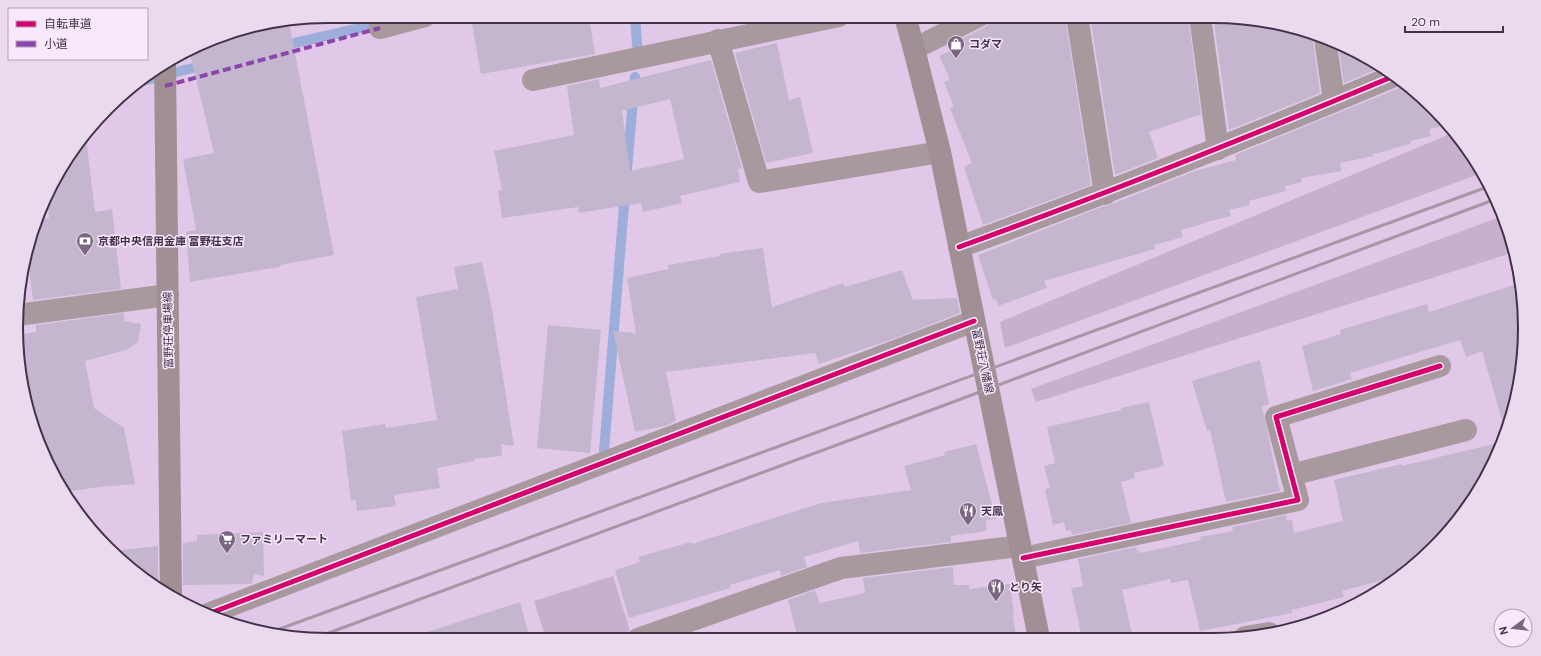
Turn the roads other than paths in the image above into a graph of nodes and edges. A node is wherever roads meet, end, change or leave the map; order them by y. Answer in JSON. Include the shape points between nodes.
{"nodes":[{"id":1,"x":380,"y":23,"type":"edge"},
{"id":2,"x":399,"y":23,"type":"edge"},
{"id":3,"x":804,"y":23,"type":"edge"},
{"id":4,"x":907,"y":23,"type":"edge"},
{"id":5,"x":965,"y":23,"type":"edge"},
{"id":6,"x":1078,"y":23,"type":"edge"},
{"id":7,"x":1201,"y":23,"type":"edge"},
{"id":8,"x":718,"y":40,"type":"junction"},
{"id":9,"x":1326,"y":44,"type":"edge"},
{"id":10,"x":914,"y":49,"type":"junction"},
{"id":11,"x":165,"y":70,"type":"edge"},
{"id":12,"x":1388,"y":78,"type":"edge"},
{"id":13,"x":533,"y":80,"type":"dead end"},
{"id":14,"x":1334,"y":101,"type":"junction"},
{"id":15,"x":1218,"y":149,"type":"junction"},
{"id":16,"x":940,"y":152,"type":"junction"},
{"id":17,"x":1105,"y":194,"type":"junction"},
{"id":18,"x":959,"y":247,"type":"junction"},
{"id":19,"x":168,"y":296,"type":"junction"},
{"id":20,"x":24,"y":314,"type":"edge"},
{"id":21,"x":974,"y":321,"type":"junction"},
{"id":22,"x":1440,"y":366,"type":"dead end"},
{"id":23,"x":1466,"y":430,"type":"dead end"},
{"id":24,"x":1291,"y":475,"type":"junction"},
{"id":25,"x":1021,"y":552,"type":"junction"},
{"id":26,"x":171,"y":589,"type":"edge"},
{"id":27,"x":215,"y":611,"type":"edge"},
{"id":28,"x":655,"y":633,"type":"edge"},
{"id":29,"x":1038,"y":633,"type":"edge"}],
"edges":[{"from":1,"to":2,"type":"street","via":[[380,28]]},
{"from":3,"to":8,"type":"street"},
{"from":4,"to":10,"type":"main road","name":"富野荘八幡線"},
{"from":5,"to":10,"type":"street"},
{"from":6,"to":17,"type":"street"},
{"from":7,"to":15,"type":"street"},
{"from":8,"to":13,"type":"street"},
{"from":8,"to":16,"type":"street","via":[[759,182]]},
{"from":9,"to":14,"type":"street"},
{"from":10,"to":16,"type":"main road","name":"富野荘八幡線"},
{"from":11,"to":19,"type":"main road","name":"富野荘停車場線"},
{"from":12,"to":14,"type":"street"},
{"from":14,"to":15,"type":"street"},
{"from":15,"to":17,"type":"street"},
{"from":16,"to":18,"type":"main road","name":"富野荘八幡線"},
{"from":17,"to":18,"type":"street"},
{"from":18,"to":21,"type":"main road","name":"富野荘八幡線"},
{"from":19,"to":20,"type":"street"},
{"from":19,"to":26,"type":"main road","name":"富野荘停車場線"},
{"from":21,"to":25,"type":"main road","name":"富野荘八幡線","via":[[1000,438]]},
{"from":21,"to":27,"type":"street"},
{"from":22,"to":24,"type":"street","via":[[1276,418]]},
{"from":23,"to":24,"type":"street"},
{"from":24,"to":25,"type":"street","via":[[1298,500]]},
{"from":25,"to":28,"type":"street","via":[[841,568]]},
{"from":25,"to":29,"type":"main road","name":"富野荘八幡線"}]}
